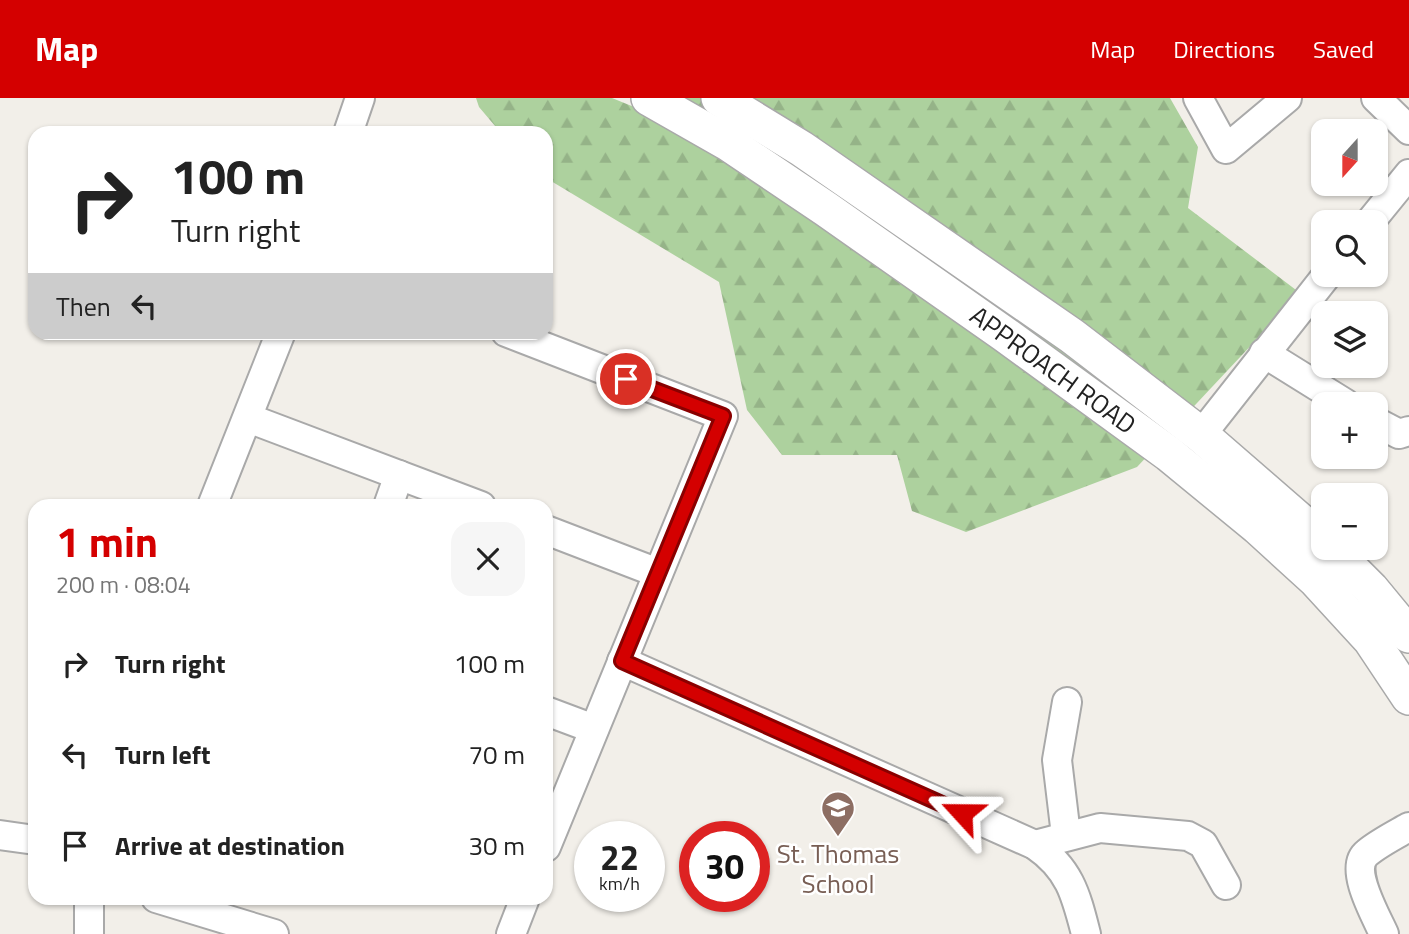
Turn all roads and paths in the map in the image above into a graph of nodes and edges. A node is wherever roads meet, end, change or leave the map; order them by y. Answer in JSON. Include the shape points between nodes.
{"nodes":[{"id":1,"x":359,"y":98,"type":"edge"},
{"id":2,"x":649,"y":98,"type":"edge"},
{"id":3,"x":719,"y":98,"type":"edge"},
{"id":4,"x":1287,"y":98,"type":"edge"},
{"id":5,"x":1376,"y":98,"type":"edge"},
{"id":6,"x":1193,"y":100,"type":"edge"},
{"id":7,"x":350,"y":126,"type":"edge"},
{"id":8,"x":1409,"y":130,"type":"edge"},
{"id":9,"x":1409,"y":174,"type":"edge"},
{"id":10,"x":1380,"y":210,"type":"edge"},
{"id":11,"x":1317,"y":287,"type":"edge"},
{"id":12,"x":278,"y":340,"type":"edge"},
{"id":13,"x":527,"y":340,"type":"edge"},
{"id":14,"x":1264,"y":353,"type":"junction"},
{"id":15,"x":1327,"y":392,"type":"edge"},
{"id":16,"x":248,"y":418,"type":"junction"},
{"id":17,"x":1388,"y":428,"type":"edge"},
{"id":18,"x":1409,"y":431,"type":"edge"},
{"id":19,"x":1201,"y":435,"type":"junction"},
{"id":20,"x":399,"y":475,"type":"junction"},
{"id":21,"x":215,"y":499,"type":"edge"},
{"id":22,"x":390,"y":499,"type":"edge"},
{"id":23,"x":462,"y":499,"type":"edge"},
{"id":24,"x":1311,"y":531,"type":"edge"},
{"id":25,"x":553,"y":533,"type":"edge"},
{"id":26,"x":1342,"y":560,"type":"edge"},
{"id":27,"x":658,"y":573,"type":"junction"},
{"id":28,"x":1409,"y":635,"type":"edge"},
{"id":29,"x":622,"y":661,"type":"junction"},
{"id":30,"x":1409,"y":697,"type":"edge"},
{"id":31,"x":1067,"y":702,"type":"dead end"},
{"id":32,"x":553,"y":713,"type":"edge"},
{"id":33,"x":594,"y":729,"type":"junction"},
{"id":34,"x":1409,"y":827,"type":"edge"},
{"id":35,"x":553,"y":830,"type":"edge"},
{"id":36,"x":0,"y":835,"type":"edge"},
{"id":37,"x":1066,"y":835,"type":"junction"},
{"id":38,"x":28,"y":838,"type":"edge"},
{"id":39,"x":1035,"y":845,"type":"junction"},
{"id":40,"x":1226,"y":885,"type":"dead end"},
{"id":41,"x":89,"y":905,"type":"edge"},
{"id":42,"x":179,"y":905,"type":"edge"},
{"id":43,"x":522,"y":905,"type":"edge"},
{"id":44,"x":89,"y":934,"type":"edge"},
{"id":45,"x":274,"y":934,"type":"edge"},
{"id":46,"x":510,"y":934,"type":"edge"},
{"id":47,"x":1086,"y":934,"type":"edge"},
{"id":48,"x":1384,"y":934,"type":"edge"}],
"edges":[{"from":1,"to":7,"type":"street"},
{"from":2,"to":30,"type":"street","name":"APPROACH ROAD","via":[[728,143],[826,209],[1169,454],[1315,579],[1371,640]]},
{"from":3,"to":19,"type":"street","name":"APPROACH ROAD","via":[[802,149],[1072,336]]},
{"from":4,"to":6,"type":"street","via":[[1226,149]]},
{"from":5,"to":8,"type":"street"},
{"from":9,"to":10,"type":"street"},
{"from":11,"to":14,"type":"street"},
{"from":12,"to":16,"type":"street"},
{"from":13,"to":27,"type":"street","via":[[723,416]]},
{"from":14,"to":15,"type":"street"},
{"from":14,"to":19,"type":"street"},
{"from":16,"to":20,"type":"street"},
{"from":16,"to":21,"type":"street"},
{"from":17,"to":18,"type":"street","via":[[1399,434]]},
{"from":19,"to":24,"type":"street","name":"APPROACH ROAD"},
{"from":20,"to":22,"type":"street"},
{"from":20,"to":23,"type":"street"},
{"from":25,"to":27,"type":"street"},
{"from":26,"to":28,"type":"street"},
{"from":27,"to":29,"type":"street"},
{"from":29,"to":33,"type":"street"},
{"from":29,"to":39,"type":"street"},
{"from":31,"to":37,"type":"street","via":[[1057,760]]},
{"from":32,"to":33,"type":"street"},
{"from":33,"to":35,"type":"street"},
{"from":34,"to":48,"type":"street","via":[[1366,853],[1359,864]]},
{"from":36,"to":38,"type":"street"},
{"from":37,"to":39,"type":"street"},
{"from":37,"to":40,"type":"street","via":[[1100,828],[1194,837],[1203,844]]},
{"from":39,"to":47,"type":"street","via":[[1050,855],[1068,878]]},
{"from":41,"to":44,"type":"street"},
{"from":42,"to":45,"type":"street"},
{"from":43,"to":46,"type":"street"}]}
